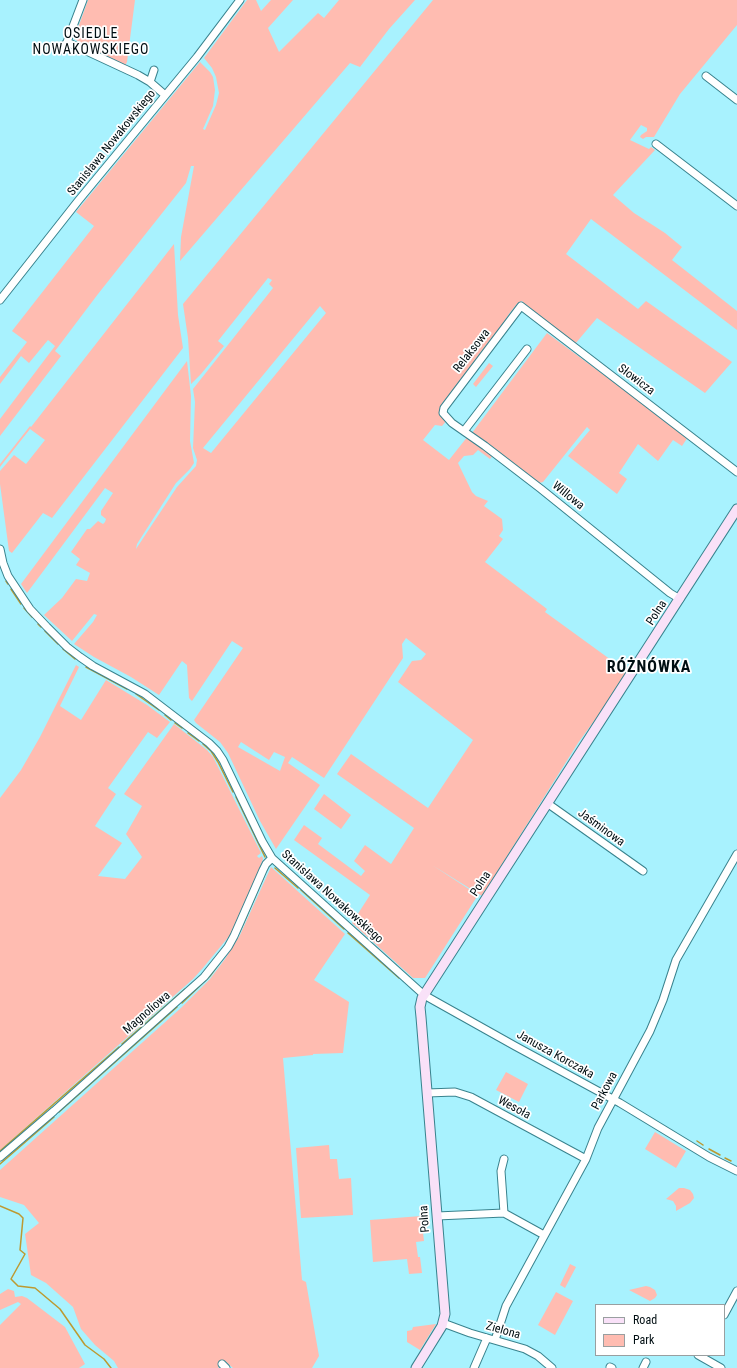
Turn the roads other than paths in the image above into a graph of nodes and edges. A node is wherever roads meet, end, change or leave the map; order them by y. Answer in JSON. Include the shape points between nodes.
{"nodes":[{"id":1,"x":83,"y":0,"type":"edge"},
{"id":2,"x":240,"y":0,"type":"edge"},
{"id":3,"x":67,"y":42,"type":"junction"},
{"id":4,"x":62,"y":50,"type":"dead end"},
{"id":5,"x":154,"y":70,"type":"dead end"},
{"id":6,"x":706,"y":76,"type":"dead end"},
{"id":7,"x":150,"y":82,"type":"junction"},
{"id":8,"x":166,"y":95,"type":"junction"},
{"id":9,"x":737,"y":100,"type":"edge"},
{"id":10,"x":656,"y":144,"type":"dead end"},
{"id":11,"x":737,"y":206,"type":"edge"},
{"id":12,"x":0,"y":300,"type":"edge"},
{"id":13,"x":521,"y":306,"type":"joint"},
{"id":14,"x":527,"y":349,"type":"dead end"},
{"id":15,"x":443,"y":410,"type":"joint"},
{"id":16,"x":464,"y":431,"type":"junction"},
{"id":17,"x":737,"y":472,"type":"edge"},
{"id":18,"x":737,"y":509,"type":"edge"},
{"id":19,"x":0,"y":549,"type":"edge"},
{"id":20,"x":680,"y":599,"type":"junction"},
{"id":21,"x":548,"y":803,"type":"junction"},
{"id":22,"x":737,"y":854,"type":"edge"},
{"id":23,"x":272,"y":858,"type":"junction"},
{"id":24,"x":642,"y":871,"type":"dead end"},
{"id":25,"x":424,"y":995,"type":"junction"},
{"id":26,"x":427,"y":1093,"type":"junction"},
{"id":27,"x":614,"y":1100,"type":"junction"},
{"id":28,"x":0,"y":1157,"type":"edge"},
{"id":29,"x":504,"y":1159,"type":"dead end"},
{"id":30,"x":586,"y":1159,"type":"junction"},
{"id":31,"x":737,"y":1171,"type":"edge"},
{"id":32,"x":504,"y":1213,"type":"junction"},
{"id":33,"x":437,"y":1216,"type":"junction"},
{"id":34,"x":544,"y":1236,"type":"junction"},
{"id":35,"x":737,"y":1291,"type":"edge"},
{"id":36,"x":725,"y":1313,"type":"edge"},
{"id":37,"x":443,"y":1323,"type":"junction"},
{"id":38,"x":487,"y":1338,"type":"junction"},
{"id":39,"x":495,"y":1340,"type":"junction"},
{"id":40,"x":701,"y":1356,"type":"edge"},
{"id":41,"x":416,"y":1368,"type":"edge"},
{"id":42,"x":474,"y":1368,"type":"edge"},
{"id":43,"x":552,"y":1368,"type":"edge"},
{"id":44,"x":721,"y":1368,"type":"edge"}],
"edges":[{"from":1,"to":3,"type":"street"},
{"from":2,"to":8,"type":"street","name":"Stanisława Nowakowskiego"},
{"from":3,"to":4,"type":"street"},
{"from":3,"to":7,"type":"street"},
{"from":5,"to":7,"type":"street"},
{"from":6,"to":9,"type":"street"},
{"from":7,"to":8,"type":"street"},
{"from":8,"to":12,"type":"street","name":"Stanisława Nowakowskiego"},
{"from":10,"to":11,"type":"street"},
{"from":13,"to":15,"type":"street","name":"Relaksowa"},
{"from":13,"to":17,"type":"street","name":"Słowicza"},
{"from":14,"to":16,"type":"street"},
{"from":15,"to":16,"type":"street","name":"Willowa","via":[[448,419]]},
{"from":16,"to":20,"type":"street","name":"Willowa"},
{"from":18,"to":20,"type":"street","name":"Polna"},
{"from":19,"to":23,"type":"street","name":"Stanisława Nowakowskiego","via":[[8,576],[17,590],[30,609],[67,647],[93,666],[145,694],[217,751]]},
{"from":20,"to":21,"type":"street","name":"Polna"},
{"from":21,"to":24,"type":"street","name":"Jaśminowa"},
{"from":21,"to":25,"type":"street","name":"Polna"},
{"from":22,"to":27,"type":"street","name":"Parkowa","via":[[676,960],[658,1014]]},
{"from":23,"to":25,"type":"street","name":"Stanisława Nowakowskiego"},
{"from":23,"to":28,"type":"street","name":"Magnoliowa","via":[[262,870],[228,947],[204,977]]},
{"from":25,"to":26,"type":"street","name":"Polna","via":[[420,1009]]},
{"from":25,"to":27,"type":"street","name":"Janusza Korczaka"},
{"from":26,"to":30,"type":"street","name":"Wesoła","via":[[450,1092],[478,1101]]},
{"from":26,"to":33,"type":"street","name":"Polna"},
{"from":27,"to":30,"type":"street","name":"Parkowa","via":[[597,1131]]},
{"from":27,"to":31,"type":"street","name":"Janusza Korczaka"},
{"from":29,"to":32,"type":"street","via":[[501,1171]]},
{"from":30,"to":34,"type":"street","name":"Parkowa"},
{"from":32,"to":33,"type":"street"},
{"from":32,"to":34,"type":"street"},
{"from":33,"to":37,"type":"street","name":"Polna","via":[[445,1314]]},
{"from":34,"to":39,"type":"street","name":"Parkowa","via":[[506,1306]]},
{"from":35,"to":36,"type":"street"},
{"from":37,"to":38,"type":"street","name":"Zielona"},
{"from":37,"to":41,"type":"street"},
{"from":38,"to":39,"type":"street","name":"Zielona"},
{"from":38,"to":42,"type":"street"},
{"from":39,"to":43,"type":"street","name":"Zielona","via":[[532,1352]]},
{"from":40,"to":44,"type":"street"}]}
